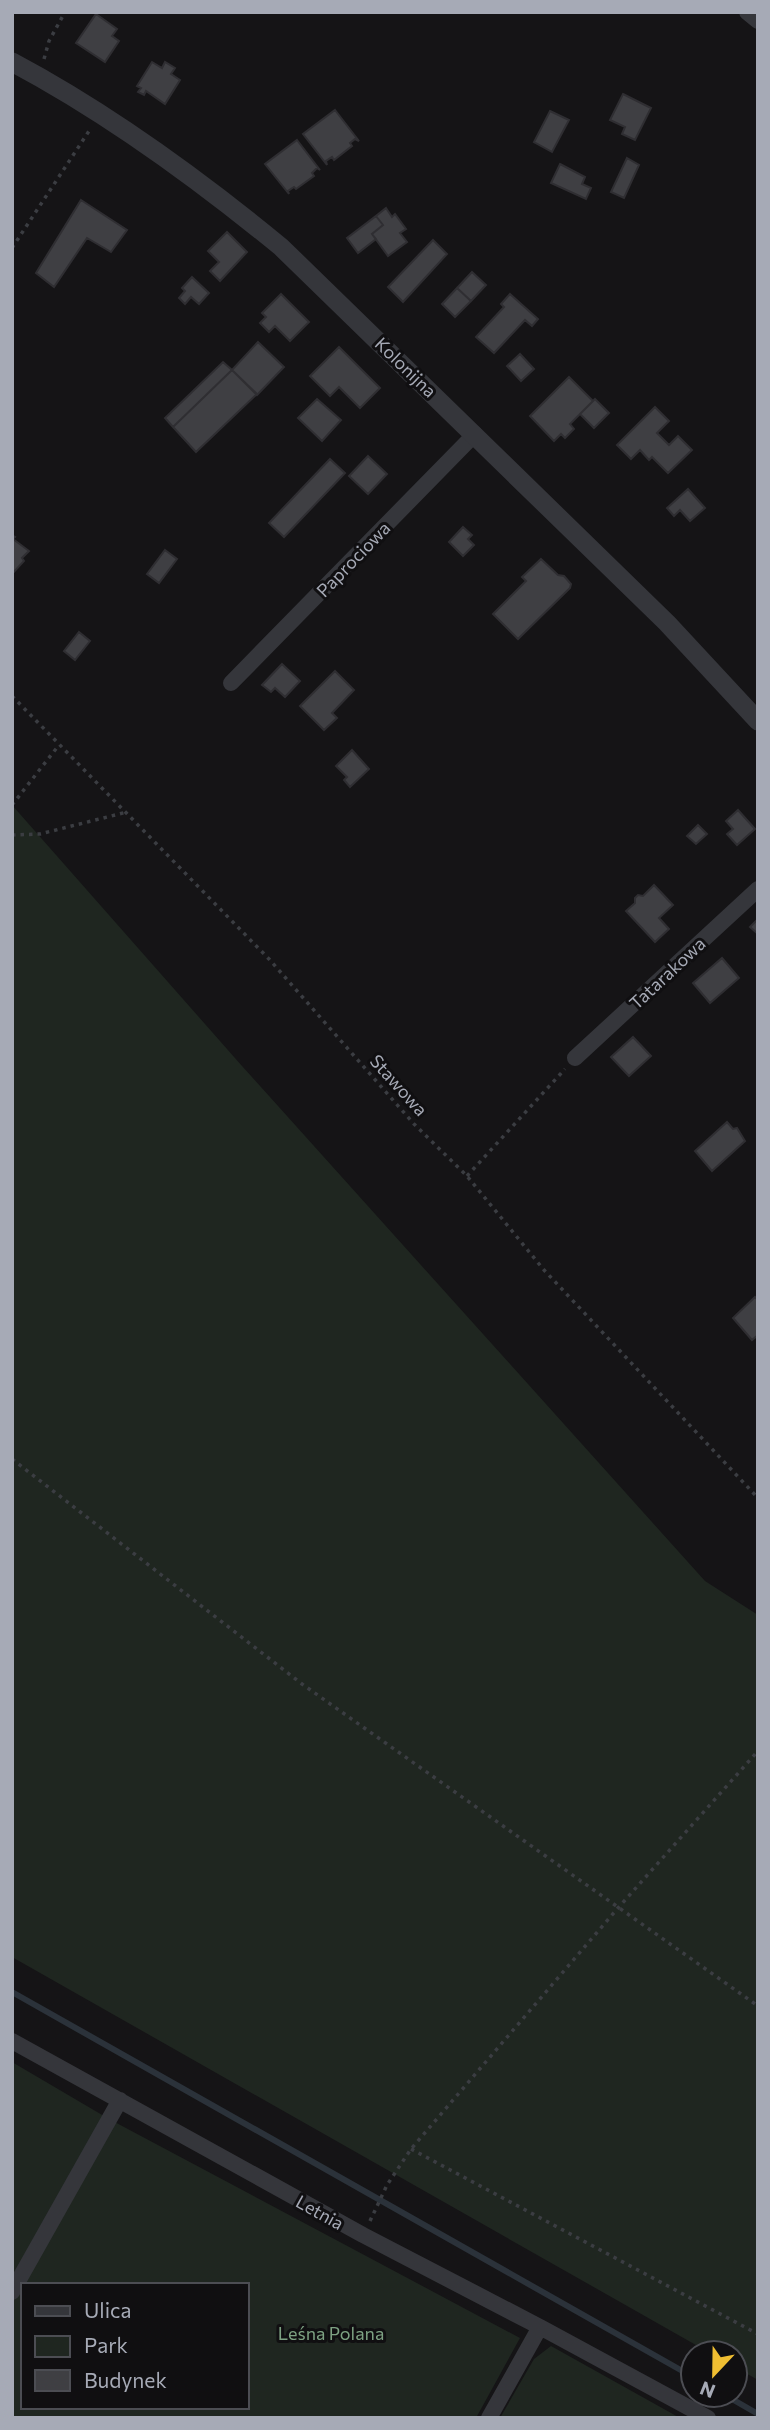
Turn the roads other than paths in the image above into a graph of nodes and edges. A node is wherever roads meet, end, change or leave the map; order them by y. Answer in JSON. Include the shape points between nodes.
{"nodes":[{"id":1,"x":747,"y":12,"type":"edge"},
{"id":2,"x":758,"y":20,"type":"edge"},
{"id":3,"x":12,"y":62,"type":"edge"},
{"id":4,"x":475,"y":434,"type":"junction"},
{"id":5,"x":231,"y":683,"type":"dead end"},
{"id":6,"x":758,"y":721,"type":"edge"},
{"id":7,"x":758,"y":889,"type":"edge"},
{"id":8,"x":575,"y":1058,"type":"road end"},
{"id":9,"x":12,"y":2041,"type":"edge"},
{"id":10,"x":120,"y":2101,"type":"junction"},
{"id":11,"x":12,"y":2291,"type":"edge"},
{"id":12,"x":540,"y":2327,"type":"junction"},
{"id":13,"x":489,"y":2418,"type":"edge"},
{"id":14,"x":708,"y":2418,"type":"edge"}],
"edges":[{"from":1,"to":2,"type":"street"},
{"from":3,"to":4,"type":"street","name":"Kolonijna","via":[[203,184],[281,247]]},
{"from":4,"to":5,"type":"street","name":"Paprociowa"},
{"from":4,"to":6,"type":"street","name":"Kolonijna","via":[[667,623]]},
{"from":7,"to":8,"type":"street","name":"Tatarakowa"},
{"from":9,"to":10,"type":"street","name":"Letnia"},
{"from":10,"to":11,"type":"street"},
{"from":10,"to":12,"type":"street","name":"Letnia"},
{"from":12,"to":13,"type":"street"},
{"from":12,"to":14,"type":"street","name":"Letnia"}]}
